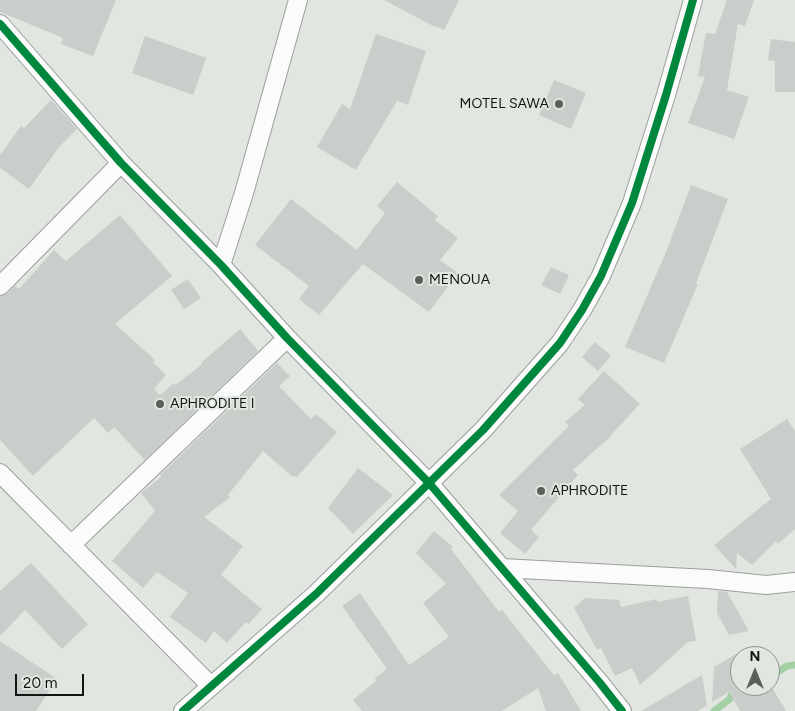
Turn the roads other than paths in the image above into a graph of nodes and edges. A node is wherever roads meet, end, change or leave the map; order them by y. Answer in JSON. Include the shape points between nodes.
{"nodes":[{"id":1,"x":298,"y":0,"type":"edge"},
{"id":2,"x":693,"y":0,"type":"edge"},
{"id":3,"x":0,"y":24,"type":"edge"},
{"id":4,"x":121,"y":163,"type":"junction"},
{"id":5,"x":221,"y":265,"type":"junction"},
{"id":6,"x":0,"y":286,"type":"edge"},
{"id":7,"x":287,"y":338,"type":"junction"},
{"id":8,"x":0,"y":473,"type":"edge"},
{"id":9,"x":429,"y":483,"type":"junction"},
{"id":10,"x":71,"y":545,"type":"junction"},
{"id":11,"x":502,"y":568,"type":"junction"},
{"id":12,"x":795,"y":582,"type":"edge"},
{"id":13,"x":211,"y":686,"type":"junction"},
{"id":14,"x":183,"y":711,"type":"edge"},
{"id":15,"x":622,"y":711,"type":"edge"}],
"edges":[{"from":1,"to":5,"type":"street"},
{"from":2,"to":9,"type":"street","via":[[632,203],[601,276],[560,344],[483,430]]},
{"from":3,"to":4,"type":"street"},
{"from":4,"to":5,"type":"street"},
{"from":4,"to":6,"type":"street"},
{"from":5,"to":7,"type":"street"},
{"from":7,"to":9,"type":"street"},
{"from":7,"to":10,"type":"street"},
{"from":8,"to":10,"type":"street"},
{"from":9,"to":11,"type":"street"},
{"from":9,"to":13,"type":"street","via":[[316,594]]},
{"from":10,"to":13,"type":"street"},
{"from":11,"to":12,"type":"street","via":[[766,585]]},
{"from":11,"to":15,"type":"street"},
{"from":13,"to":14,"type":"street"}]}
